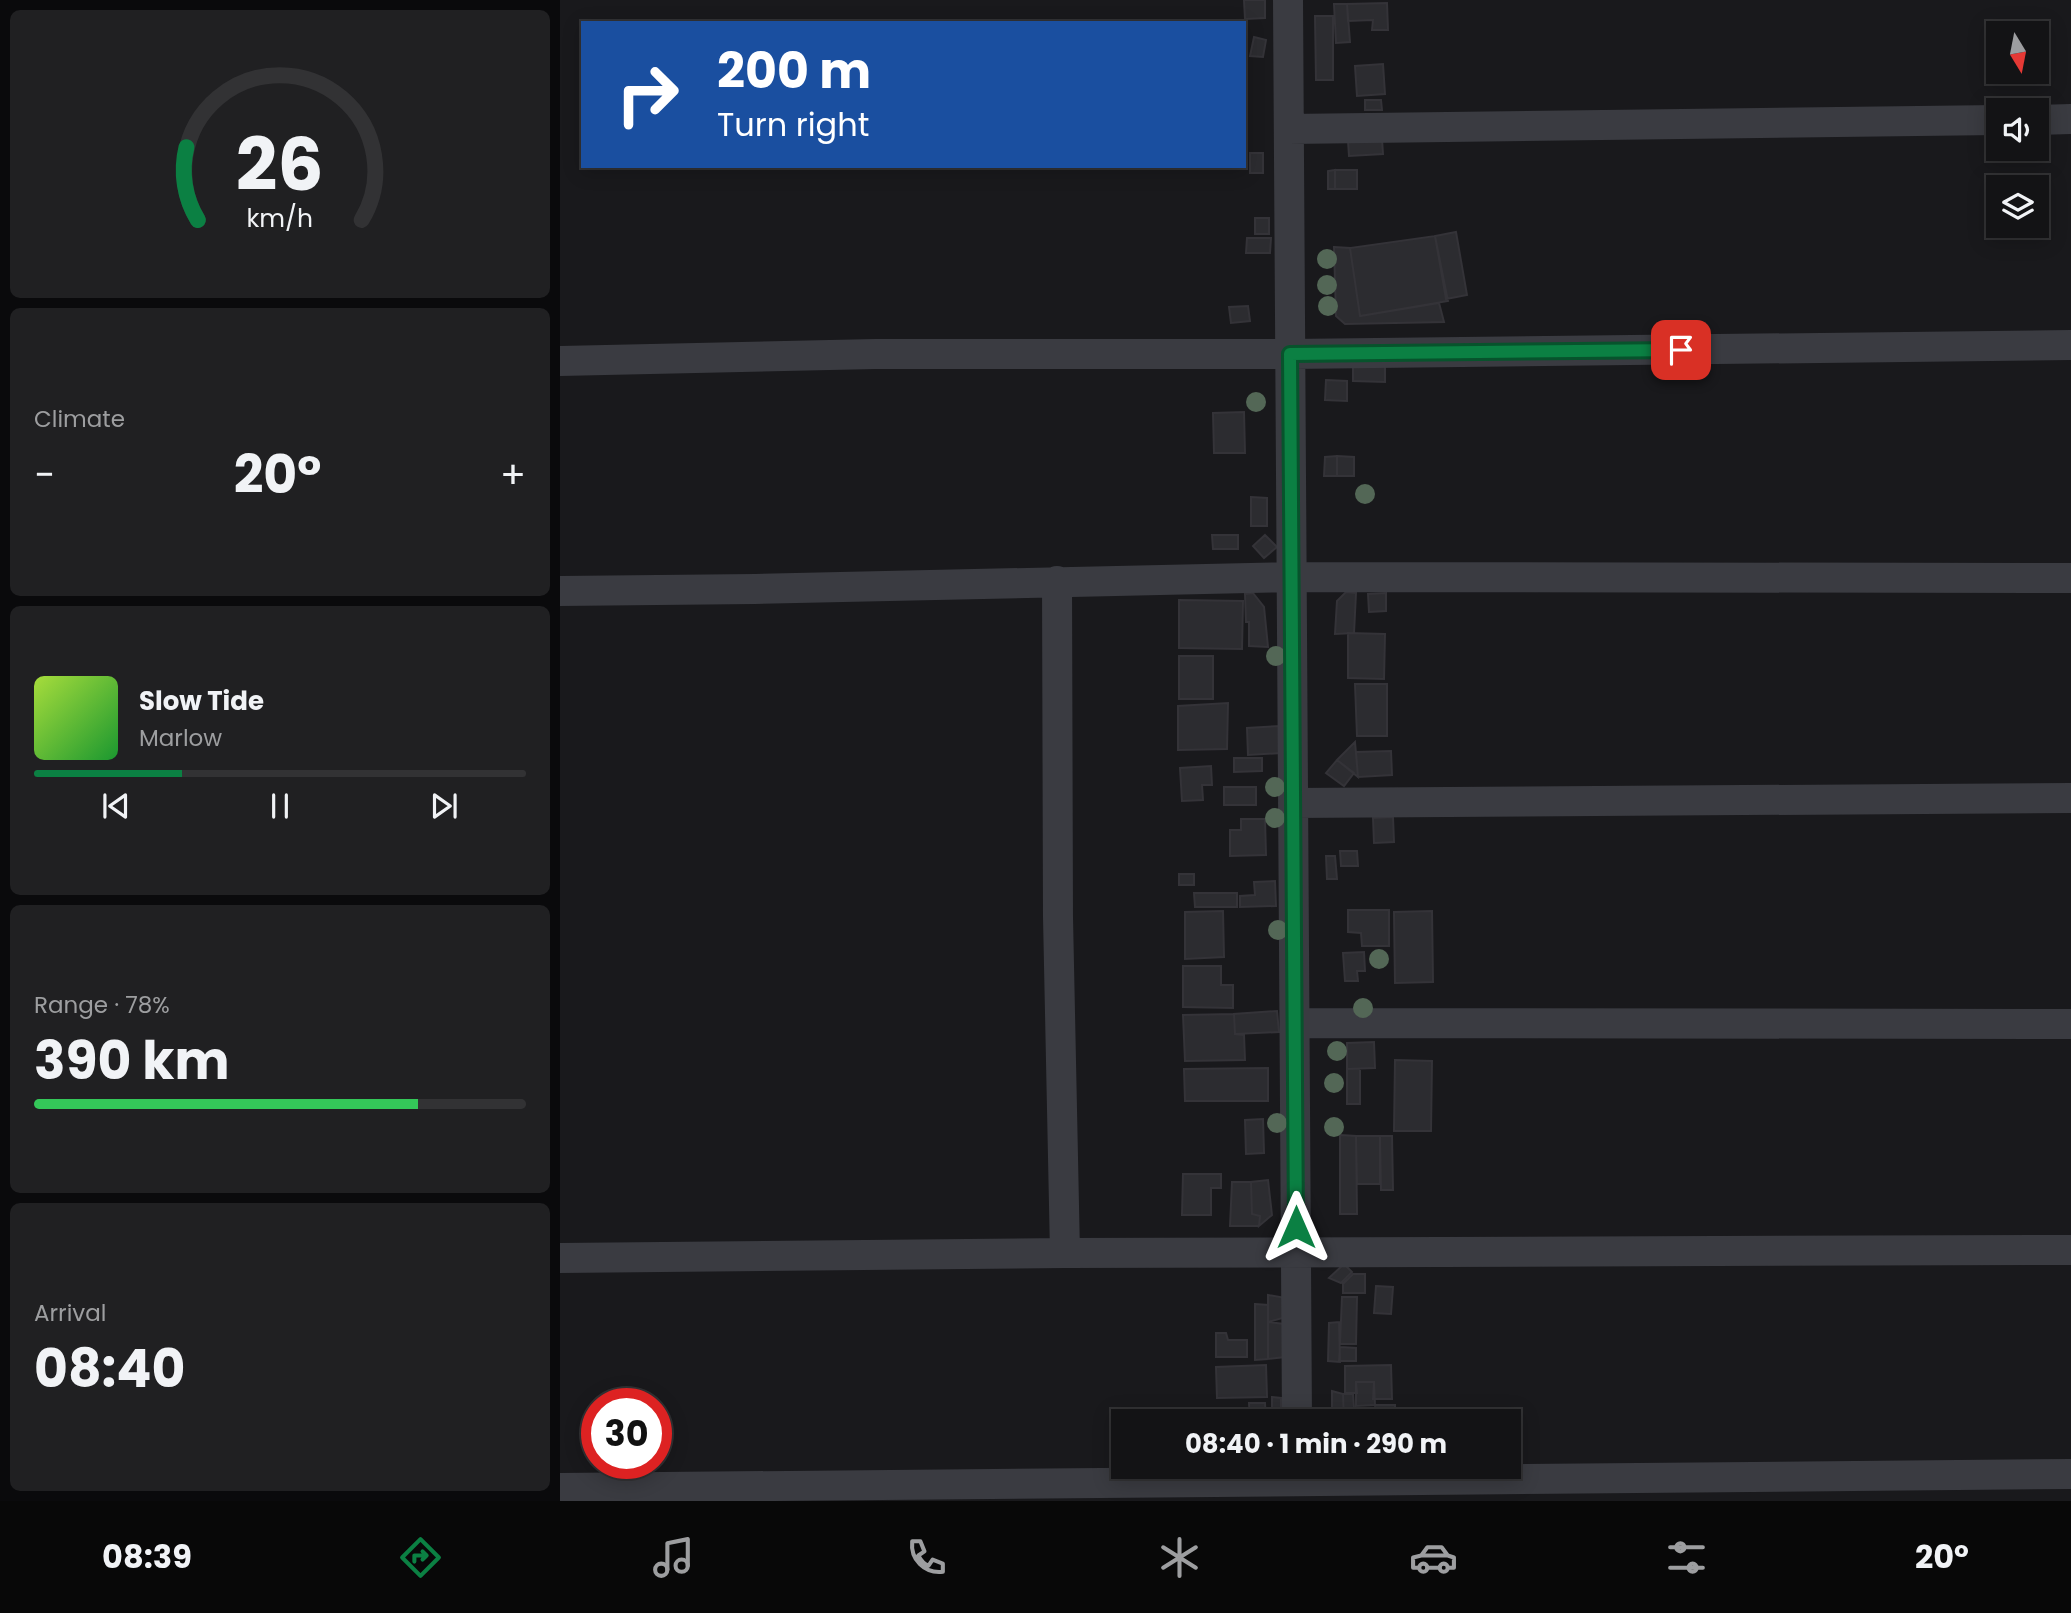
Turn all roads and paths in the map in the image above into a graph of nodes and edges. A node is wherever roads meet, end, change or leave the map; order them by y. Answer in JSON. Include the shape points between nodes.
{"nodes":[{"id":1,"x":1288,"y":0,"type":"edge"},
{"id":2,"x":2071,"y":119,"type":"edge"},
{"id":3,"x":1986,"y":120,"type":"edge"},
{"id":4,"x":2049,"y":120,"type":"edge"},
{"id":5,"x":1289,"y":129,"type":"junction"},
{"id":6,"x":2071,"y":345,"type":"edge"},
{"id":7,"x":1290,"y":354,"type":"junction"},
{"id":8,"x":560,"y":361,"type":"edge"},
{"id":9,"x":1292,"y":577,"type":"junction"},
{"id":10,"x":2071,"y":578,"type":"edge"},
{"id":11,"x":1058,"y":582,"type":"junction"},
{"id":12,"x":560,"y":590,"type":"edge"},
{"id":13,"x":2071,"y":798,"type":"edge"},
{"id":14,"x":1293,"y":803,"type":"junction"},
{"id":15,"x":1295,"y":1023,"type":"junction"},
{"id":16,"x":2071,"y":1024,"type":"edge"},
{"id":17,"x":2071,"y":1250,"type":"edge"},
{"id":18,"x":1065,"y":1253,"type":"junction"},
{"id":19,"x":1296,"y":1253,"type":"junction"},
{"id":20,"x":560,"y":1258,"type":"edge"},
{"id":21,"x":1297,"y":1409,"type":"edge"},
{"id":22,"x":2071,"y":1474,"type":"edge"},
{"id":23,"x":1297,"y":1482,"type":"edge"},
{"id":24,"x":560,"y":1488,"type":"edge"}],
"edges":[{"from":1,"to":5,"type":"street"},
{"from":2,"to":4,"type":"street"},
{"from":3,"to":5,"type":"street"},
{"from":5,"to":7,"type":"street"},
{"from":6,"to":7,"type":"street"},
{"from":7,"to":8,"type":"street","via":[[875,354]]},
{"from":7,"to":9,"type":"street"},
{"from":9,"to":10,"type":"street"},
{"from":9,"to":11,"type":"street"},
{"from":9,"to":14,"type":"street"},
{"from":11,"to":12,"type":"street"},
{"from":11,"to":18,"type":"street"},
{"from":13,"to":14,"type":"street"},
{"from":14,"to":15,"type":"street"},
{"from":15,"to":16,"type":"street"},
{"from":15,"to":19,"type":"street"},
{"from":17,"to":19,"type":"street"},
{"from":18,"to":19,"type":"street"},
{"from":18,"to":20,"type":"street"},
{"from":19,"to":21,"type":"street"},
{"from":22,"to":23,"type":"street"},
{"from":23,"to":24,"type":"street"}]}
